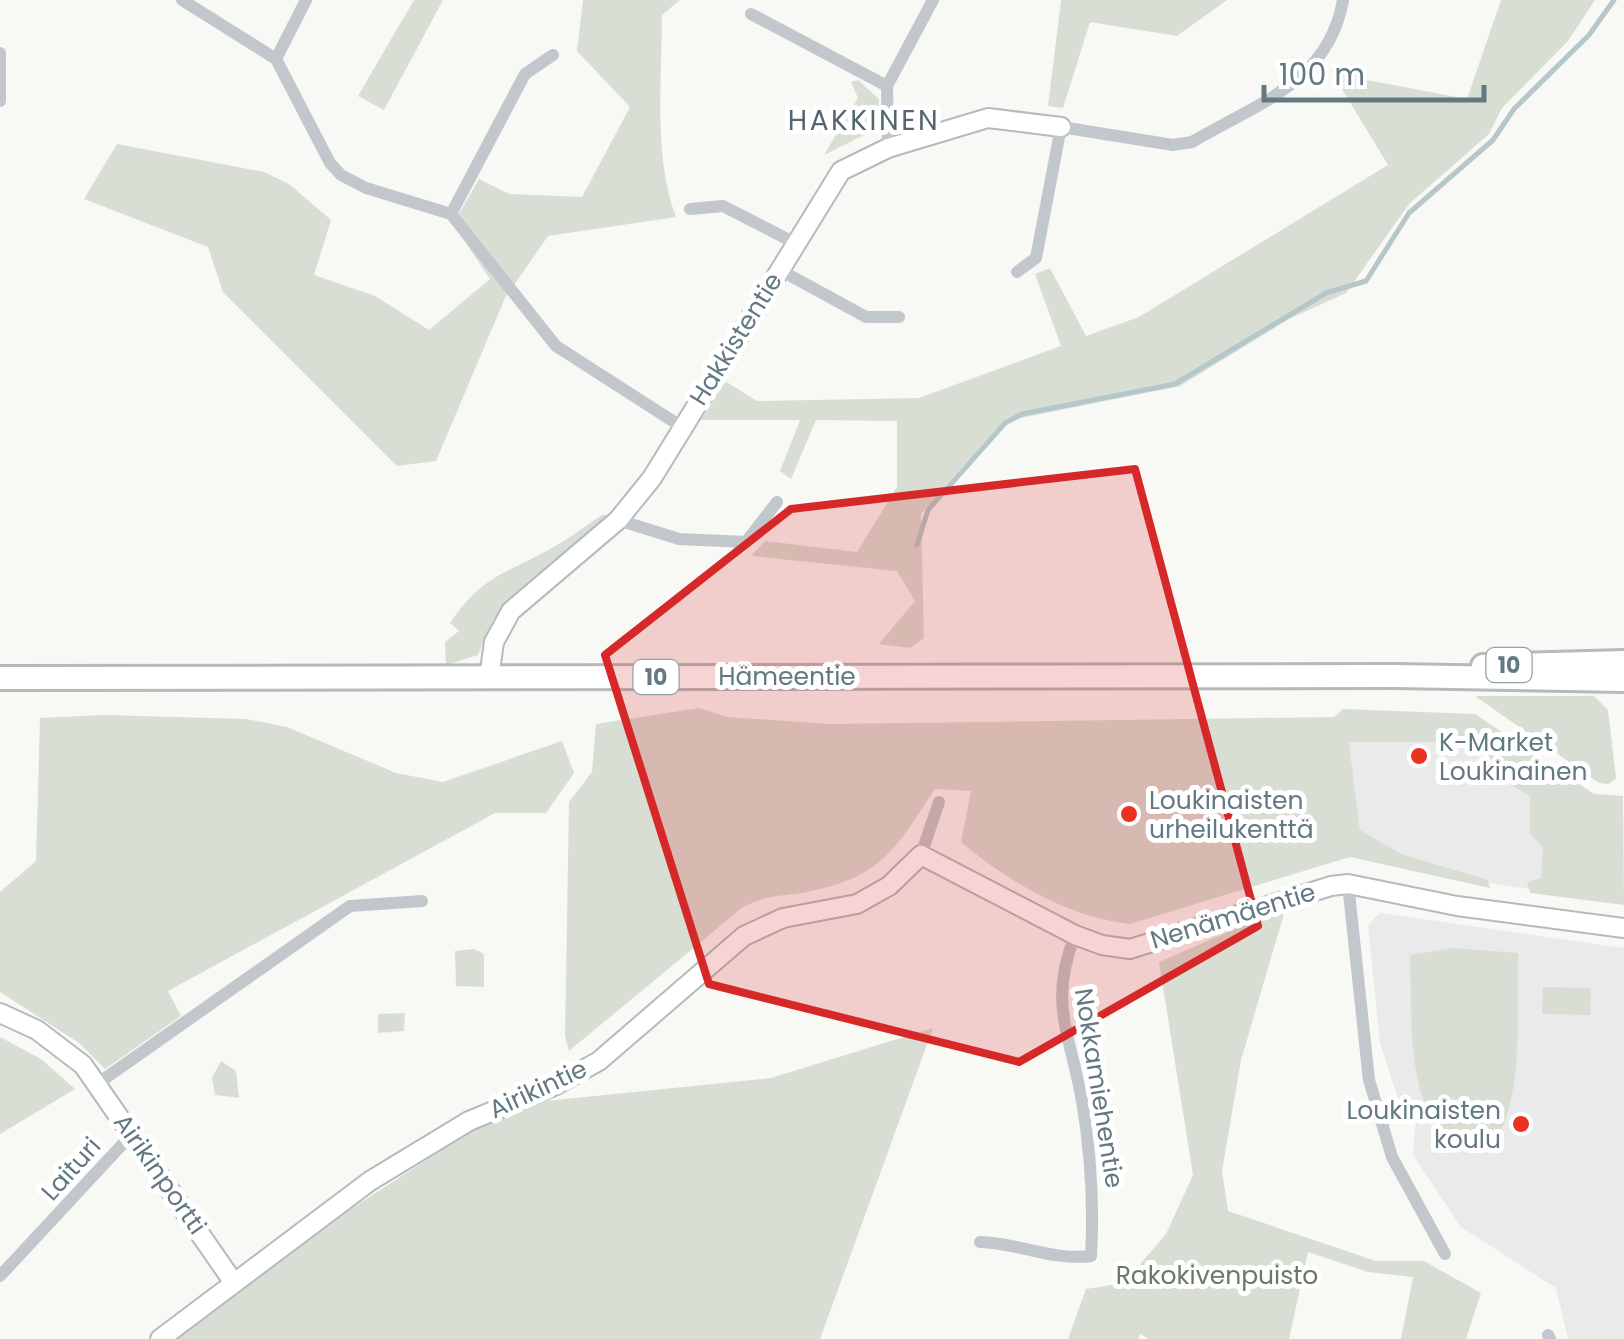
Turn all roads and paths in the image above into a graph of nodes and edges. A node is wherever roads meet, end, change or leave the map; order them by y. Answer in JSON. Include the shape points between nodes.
{"nodes":[{"id":1,"x":182,"y":0,"type":"edge"},
{"id":2,"x":306,"y":0,"type":"edge"},
{"id":3,"x":933,"y":0,"type":"edge"},
{"id":4,"x":1342,"y":0,"type":"edge"},
{"id":5,"x":751,"y":14,"type":"dead end"},
{"id":6,"x":0,"y":53,"type":"edge"},
{"id":7,"x":552,"y":56,"type":"dead end"},
{"id":8,"x":276,"y":60,"type":"junction"},
{"id":9,"x":887,"y":86,"type":"junction"},
{"id":10,"x":0,"y":101,"type":"edge"},
{"id":11,"x":1061,"y":128,"type":"junction"},
{"id":12,"x":888,"y":148,"type":"junction"},
{"id":13,"x":690,"y":209,"type":"dead end"},
{"id":14,"x":451,"y":214,"type":"junction"},
{"id":15,"x":794,"y":243,"type":"junction"},
{"id":16,"x":780,"y":270,"type":"junction"},
{"id":17,"x":1017,"y":272,"type":"dead end"},
{"id":18,"x":899,"y":316,"type":"dead end"},
{"id":19,"x":682,"y":427,"type":"junction"},
{"id":20,"x":777,"y":502,"type":"dead end"},
{"id":21,"x":618,"y":520,"type":"junction"},
{"id":22,"x":1624,"y":662,"type":"edge"},
{"id":23,"x":1395,"y":676,"type":"junction"},
{"id":24,"x":0,"y":678,"type":"edge"},
{"id":25,"x":489,"y":678,"type":"junction"},
{"id":26,"x":1624,"y":680,"type":"edge"},
{"id":27,"x":939,"y":802,"type":"dead end"},
{"id":28,"x":921,"y":855,"type":"junction"},
{"id":29,"x":1348,"y":884,"type":"junction"},
{"id":30,"x":422,"y":900,"type":"dead end"},
{"id":31,"x":1624,"y":928,"type":"edge"},
{"id":32,"x":1075,"y":934,"type":"junction"},
{"id":33,"x":0,"y":1012,"type":"edge"},
{"id":34,"x":97,"y":1084,"type":"junction"},
{"id":35,"x":132,"y":1134,"type":"junction"},
{"id":36,"x":980,"y":1242,"type":"dead end"},
{"id":37,"x":1446,"y":1254,"type":"dead end"},
{"id":38,"x":0,"y":1276,"type":"edge"},
{"id":39,"x":234,"y":1284,"type":"junction"},
{"id":40,"x":160,"y":1339,"type":"edge"}],
"edges":[{"from":1,"to":8,"type":"street"},
{"from":2,"to":8,"type":"street"},
{"from":3,"to":9,"type":"street"},
{"from":4,"to":11,"type":"street","via":[[1334,38],[1320,60],[1192,142],[1173,145]]},
{"from":5,"to":9,"type":"street"},
{"from":6,"to":10,"type":"street"},
{"from":7,"to":14,"type":"street","via":[[525,74]]},
{"from":8,"to":14,"type":"street","via":[[341,175]]},
{"from":9,"to":12,"type":"street"},
{"from":11,"to":12,"type":"street","name":"Hakkistentie","via":[[988,118]]},
{"from":11,"to":17,"type":"street","via":[[1036,258]]},
{"from":12,"to":15,"type":"street","name":"Hakkistentie","via":[[841,170]]},
{"from":13,"to":15,"type":"street","via":[[722,206]]},
{"from":14,"to":19,"type":"street","via":[[556,346]]},
{"from":15,"to":16,"type":"street","name":"Hakkistentie"},
{"from":16,"to":18,"type":"street","via":[[866,317]]},
{"from":16,"to":19,"type":"street","name":"Hakkistentie"},
{"from":19,"to":21,"type":"street","name":"Hakkistentie"},
{"from":20,"to":21,"type":"street","via":[[746,542],[679,538]]},
{"from":21,"to":25,"type":"street","name":"Hakkistentie","via":[[510,612],[494,642]]},
{"from":22,"to":23,"type":"highway","name":"Hämeentie","number":"10","via":[[1454,666]]},
{"from":23,"to":25,"type":"highway","name":"Hämeentie","number":"10"},
{"from":23,"to":26,"type":"highway","name":"Hämeentie","number":"10"},
{"from":24,"to":25,"type":"highway","name":"Hämeentie","number":"10"},
{"from":27,"to":28,"type":"street","name":"Airikintie"},
{"from":28,"to":32,"type":"street","name":"Nenämäentie"},
{"from":28,"to":39,"type":"street","name":"Airikintie","via":[[889,886],[857,904],[783,918],[744,936],[598,1061],[469,1121],[370,1181]]},
{"from":29,"to":31,"type":"street","name":"Nenämäentie"},
{"from":29,"to":32,"type":"street","name":"Nenämäentie","via":[[1130,948]]},
{"from":29,"to":37,"type":"street","via":[[1369,1080],[1392,1157]]},
{"from":30,"to":34,"type":"street","via":[[350,906]]},
{"from":32,"to":36,"type":"street","name":"Nokkamiehentie","via":[[1059,993],[1095,1194],[1091,1256],[1066,1260],[1017,1243]]},
{"from":33,"to":34,"type":"street","name":"Airikinportti","via":[[37,1030]]},
{"from":34,"to":35,"type":"street","name":"Airikinportti"},
{"from":35,"to":38,"type":"street","name":"Laituri"},
{"from":35,"to":39,"type":"street","name":"Airikinportti"},
{"from":39,"to":40,"type":"street","name":"Airikintie"}]}
